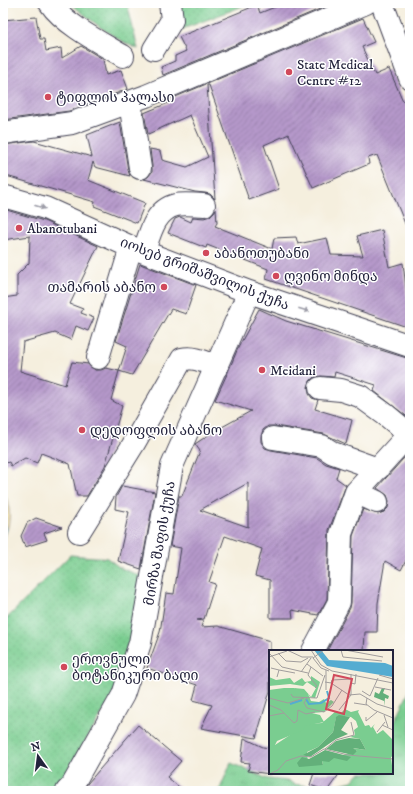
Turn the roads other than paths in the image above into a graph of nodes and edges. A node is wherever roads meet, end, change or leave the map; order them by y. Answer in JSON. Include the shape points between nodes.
{"nodes":[{"id":1,"x":50,"y":3,"type":"edge"},
{"id":2,"x":170,"y":3,"type":"edge"},
{"id":3,"x":366,"y":3,"type":"edge"},
{"id":4,"x":382,"y":3,"type":"edge"},
{"id":5,"x":154,"y":50,"type":"dead end"},
{"id":6,"x":123,"y":56,"type":"dead end"},
{"id":7,"x":410,"y":78,"type":"edge"},
{"id":8,"x":130,"y":102,"type":"junction"},
{"id":9,"x":3,"y":133,"type":"edge"},
{"id":10,"x":140,"y":168,"type":"dead end"},
{"id":11,"x":3,"y":196,"type":"edge"},
{"id":12,"x":204,"y":205,"type":"dead end"},
{"id":13,"x":137,"y":249,"type":"junction"},
{"id":14,"x":249,"y":292,"type":"junction"},
{"id":15,"x":410,"y":346,"type":"edge"},
{"id":16,"x":98,"y":358,"type":"dead end"},
{"id":17,"x":216,"y":366,"type":"junction"},
{"id":18,"x":320,"y":388,"type":"dead end"},
{"id":19,"x":410,"y":434,"type":"edge"},
{"id":20,"x":273,"y":438,"type":"dead end"},
{"id":21,"x":378,"y":469,"type":"junction"},
{"id":22,"x":356,"y":492,"type":"junction"},
{"id":23,"x":377,"y":502,"type":"dead end"},
{"id":24,"x":79,"y":532,"type":"dead end"},
{"id":25,"x":314,"y":650,"type":"edge"},
{"id":26,"x":67,"y":791,"type":"edge"}],
"edges":[{"from":1,"to":6,"type":"street","via":[[84,32]]},
{"from":2,"to":5,"type":"street","via":[[172,20]]},
{"from":3,"to":8,"type":"street"},
{"from":4,"to":7,"type":"street"},
{"from":8,"to":9,"type":"street","via":[[72,123]]},
{"from":8,"to":10,"type":"street"},
{"from":11,"to":13,"type":"street","name":"იოსებ გრიშაშვილის ქუჩა","one_way":true,"via":[[45,208]]},
{"from":12,"to":13,"type":"street","via":[[177,204],[164,209]]},
{"from":13,"to":14,"type":"street","name":"იოსებ გრიშაშვილის ქუჩა"},
{"from":13,"to":16,"type":"street"},
{"from":14,"to":15,"type":"street","name":"იოსებ გრიშაშვილის ქუჩა","one_way":true},
{"from":14,"to":17,"type":"street","name":"მირზა შაფის ქუჩა"},
{"from":17,"to":24,"type":"street","via":[[188,357],[182,359],[134,445]]},
{"from":17,"to":26,"type":"street","name":"მირზა შაფის ქუჩა","via":[[172,466],[140,643],[123,695]]},
{"from":18,"to":19,"type":"street","via":[[341,390],[360,396]]},
{"from":19,"to":21,"type":"street"},
{"from":20,"to":21,"type":"street","via":[[322,446],[333,453]]},
{"from":21,"to":22,"type":"street"},
{"from":22,"to":23,"type":"street"},
{"from":22,"to":25,"type":"street","via":[[341,534],[339,602]]}]}
